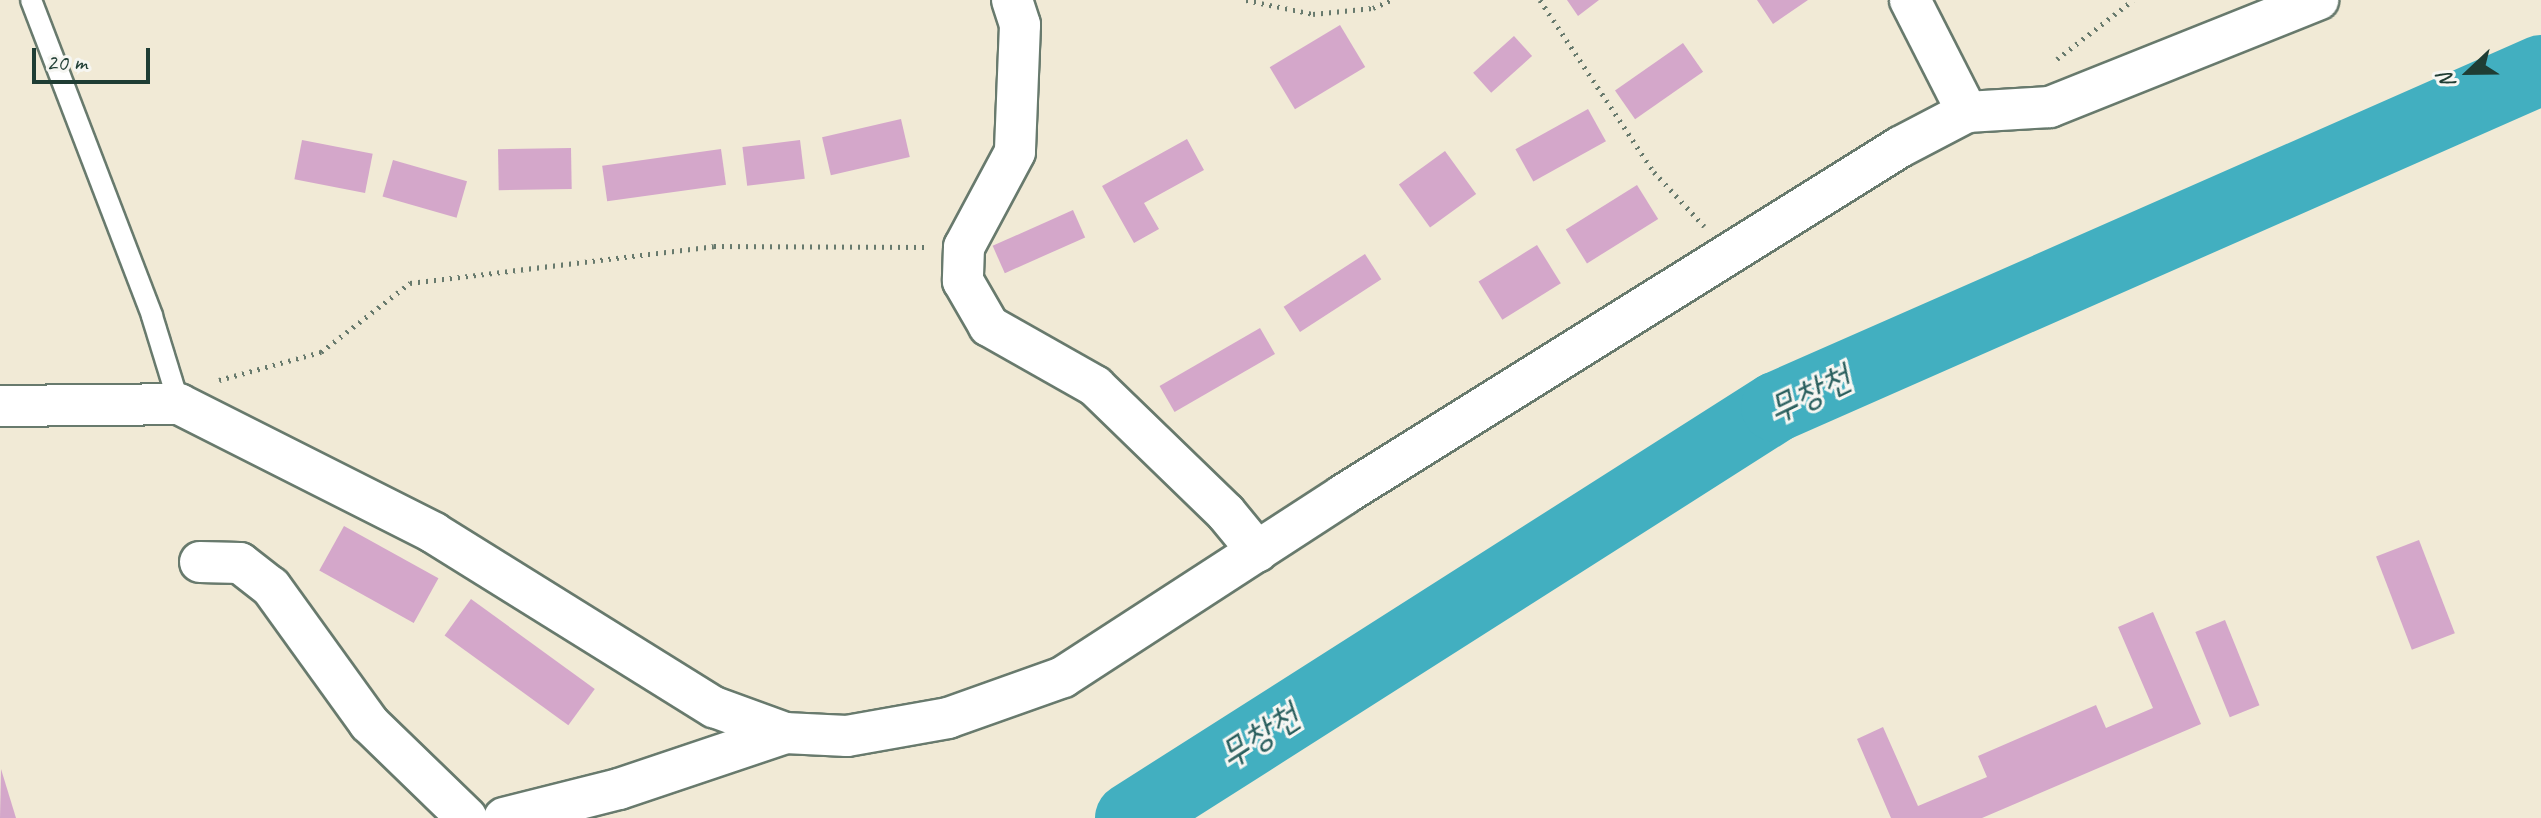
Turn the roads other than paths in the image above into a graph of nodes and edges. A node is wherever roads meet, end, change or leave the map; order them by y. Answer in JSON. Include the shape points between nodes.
{"nodes":[{"id":1,"x":31,"y":0,"type":"edge"},
{"id":2,"x":1012,"y":0,"type":"edge"},
{"id":3,"x":1910,"y":0,"type":"edge"},
{"id":4,"x":2318,"y":0,"type":"edge"},
{"id":5,"x":1967,"y":112,"type":"junction"},
{"id":6,"x":179,"y":404,"type":"junction"},
{"id":7,"x":0,"y":406,"type":"edge"},
{"id":8,"x":1258,"y":552,"type":"junction"},
{"id":9,"x":200,"y":562,"type":"dead end"},
{"id":10,"x":785,"y":733,"type":"junction"},
{"id":11,"x":624,"y":804,"type":"edge"},
{"id":12,"x":467,"y":818,"type":"edge"},
{"id":13,"x":504,"y":818,"type":"edge"}],
"edges":[{"from":1,"to":6,"type":"lane","via":[[152,316]]},
{"from":2,"to":8,"type":"street","via":[[1020,25],[1015,152],[964,247],[963,281],[989,326],[1095,386],[1226,513]]},
{"from":3,"to":5,"type":"street"},
{"from":4,"to":5,"type":"street","via":[[2050,107]]},
{"from":5,"to":8,"type":"street","via":[[1900,147]]},
{"from":6,"to":7,"type":"street"},
{"from":6,"to":10,"type":"street","via":[[434,533],[714,707]]},
{"from":8,"to":10,"type":"street","via":[[1063,677],[948,718],[847,736]]},
{"from":9,"to":12,"type":"street","via":[[240,563],[271,587],[369,723]]},
{"from":10,"to":11,"type":"street"},
{"from":11,"to":13,"type":"street"}]}
